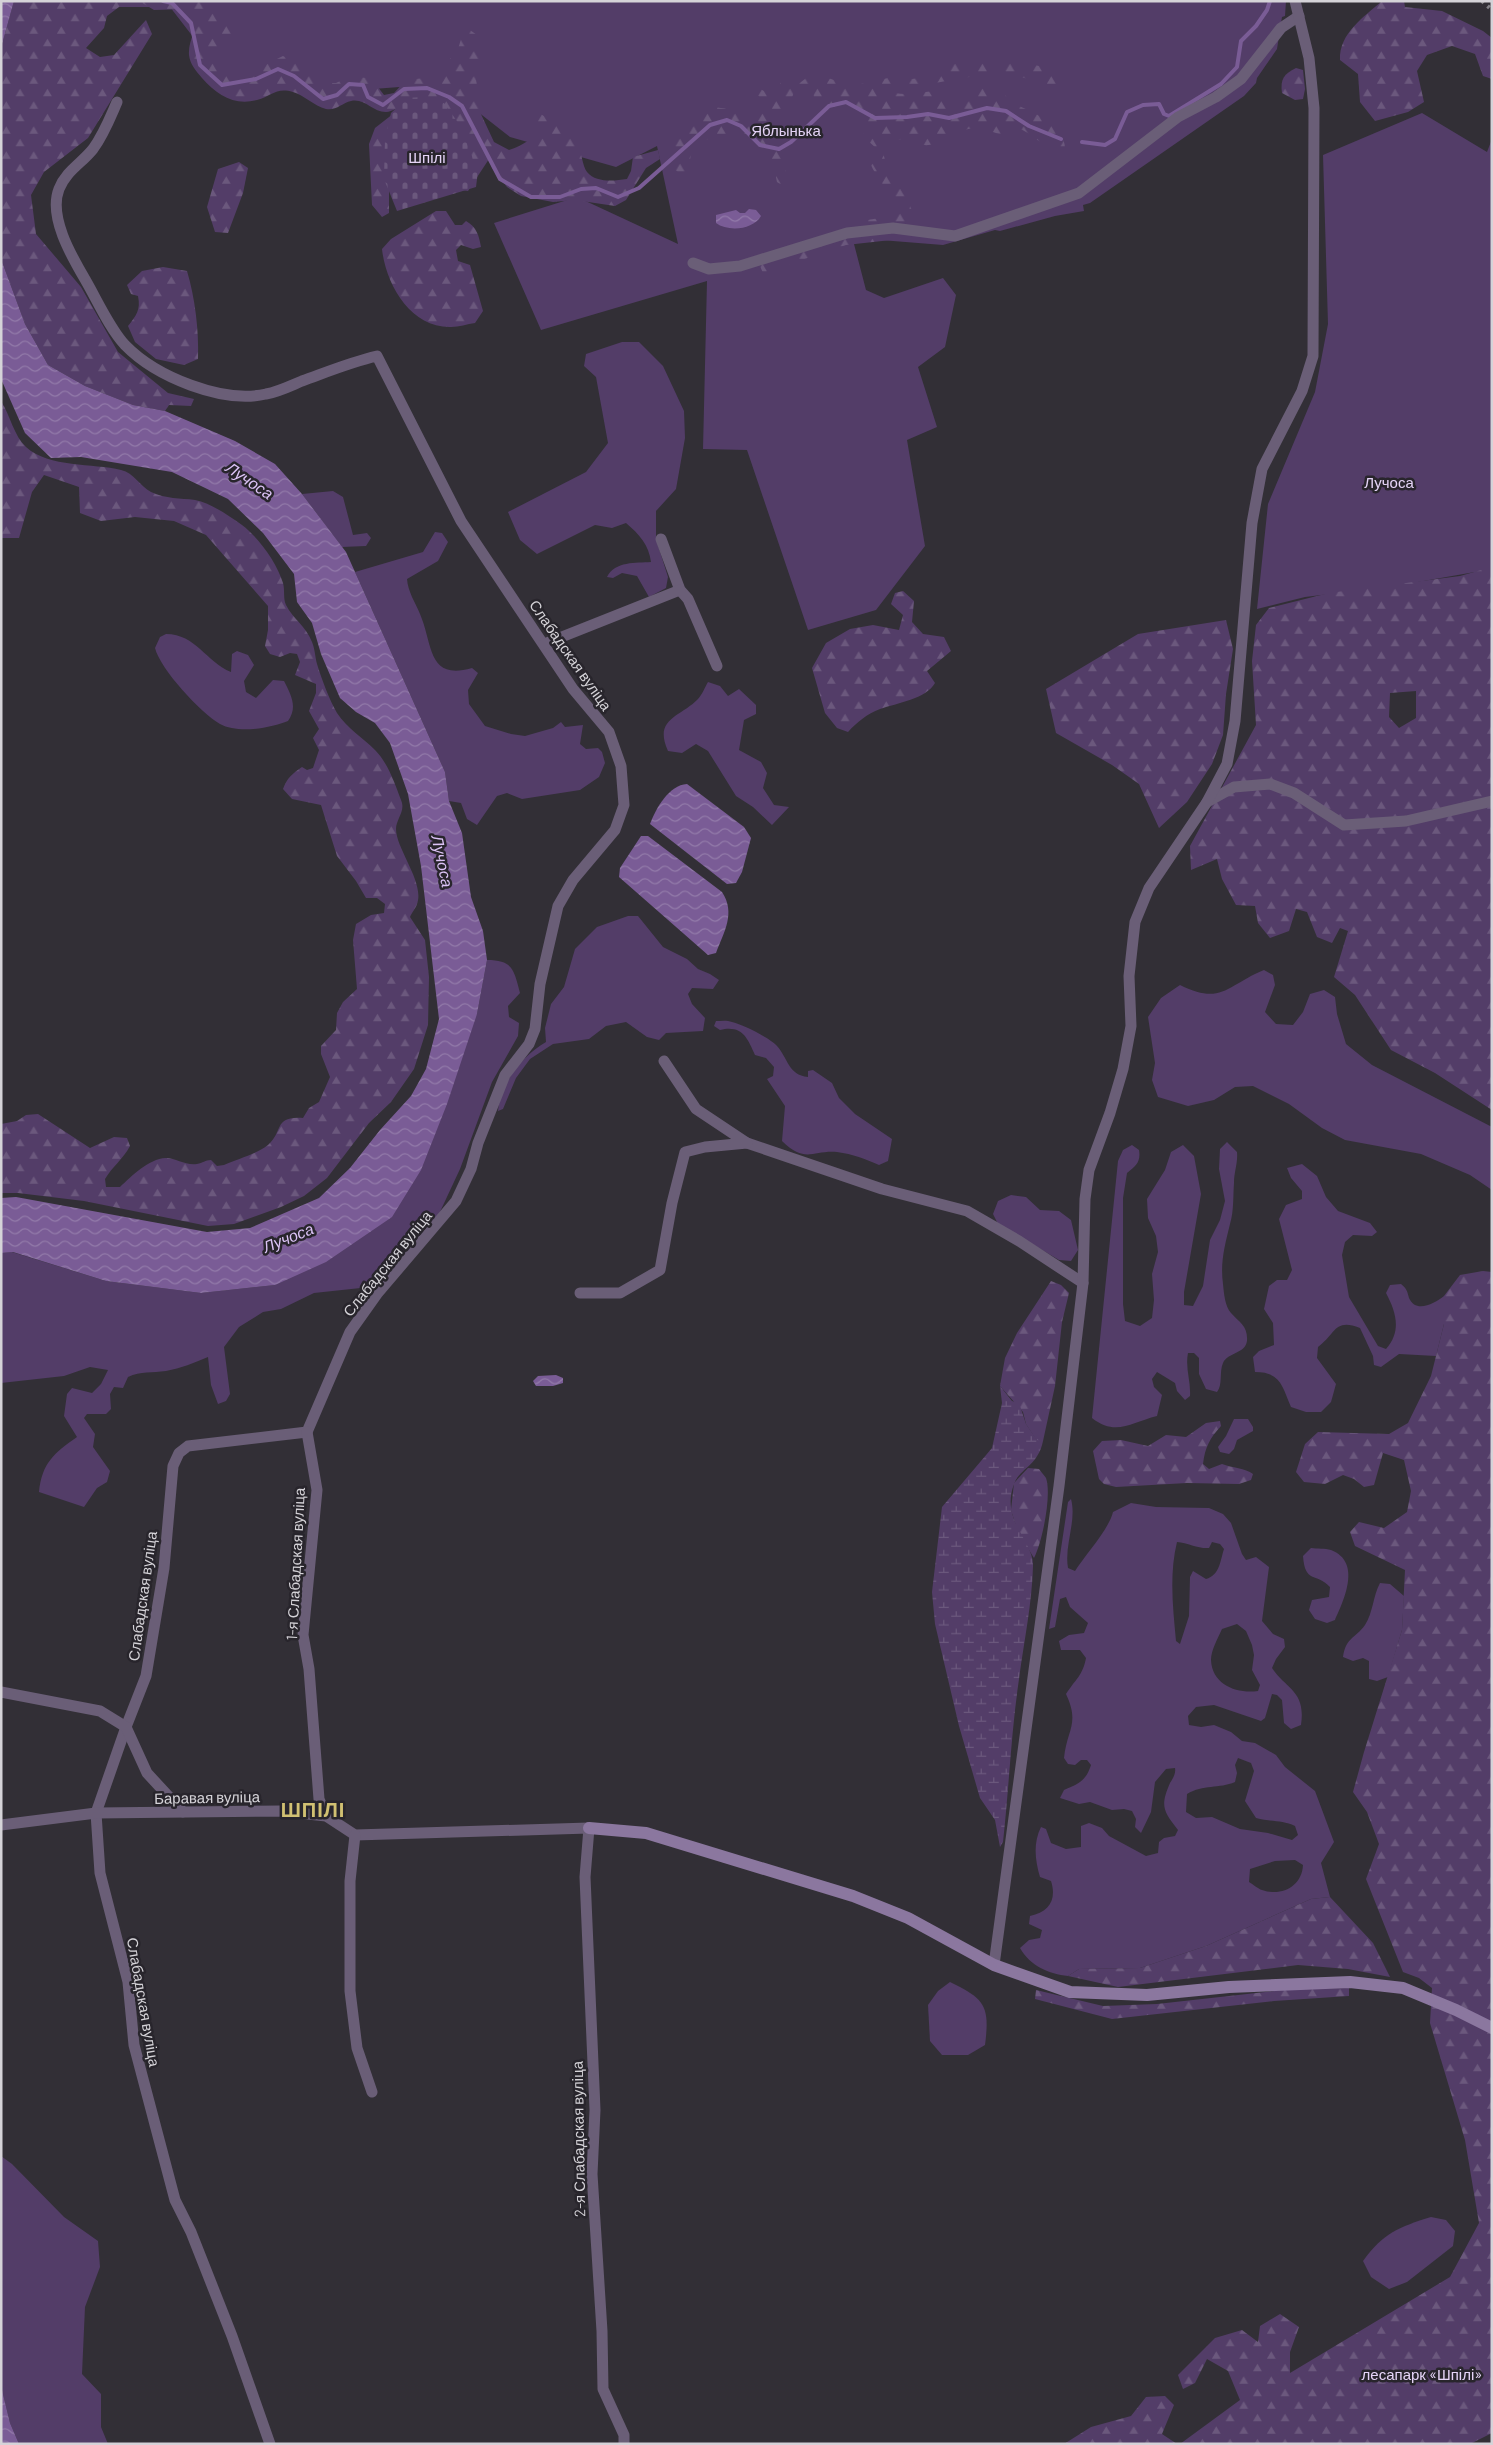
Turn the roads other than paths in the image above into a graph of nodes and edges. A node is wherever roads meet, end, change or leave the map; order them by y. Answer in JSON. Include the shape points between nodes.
{"nodes":[{"id":1,"x":1295,"y":1,"type":"edge"},
{"id":2,"x":1299,"y":16,"type":"junction"},
{"id":3,"x":117,"y":102,"type":"dead end"},
{"id":4,"x":692,"y":263,"type":"dead end"},
{"id":5,"x":661,"y":539,"type":"dead end"},
{"id":6,"x":680,"y":590,"type":"junction"},
{"id":7,"x":544,"y":644,"type":"junction"},
{"id":8,"x":717,"y":666,"type":"dead end"},
{"id":9,"x":1207,"y":802,"type":"junction"},
{"id":10,"x":1492,"y":802,"type":"edge"},
{"id":11,"x":664,"y":1061,"type":"dead end"},
{"id":12,"x":747,"y":1143,"type":"junction"},
{"id":13,"x":1083,"y":1283,"type":"junction"},
{"id":14,"x":580,"y":1294,"type":"dead end"},
{"id":15,"x":307,"y":1432,"type":"junction"},
{"id":16,"x":1,"y":1692,"type":"edge"},
{"id":17,"x":126,"y":1727,"type":"junction"},
{"id":18,"x":183,"y":1812,"type":"junction"},
{"id":19,"x":96,"y":1813,"type":"junction"},
{"id":20,"x":326,"y":1816,"type":"junction"},
{"id":21,"x":1,"y":1825,"type":"edge"},
{"id":22,"x":589,"y":1828,"type":"junction"},
{"id":23,"x":355,"y":1835,"type":"junction"},
{"id":24,"x":994,"y":1965,"type":"junction"},
{"id":25,"x":1492,"y":2028,"type":"edge"},
{"id":26,"x":372,"y":2092,"type":"dead end"},
{"id":27,"x":270,"y":2444,"type":"edge"},
{"id":28,"x":624,"y":2444,"type":"edge"}],
"edges":[{"from":1,"to":2,"type":"street"},
{"from":2,"to":4,"type":"street","via":[[1280,28],[1241,79],[1178,118],[1078,193],[955,236],[893,228],[847,233],[740,266],[709,269]]},
{"from":2,"to":9,"type":"street","via":[[1309,58],[1314,108],[1313,356],[1302,391],[1262,469],[1252,523],[1235,721],[1227,764]]},
{"from":3,"to":7,"type":"street","name":"Слабадская вуліца","via":[[92,150],[73,167],[59,190],[57,215],[68,250],[124,343],[142,361],[204,389],[246,398],[269,394],[352,362],[377,356],[461,521]]},
{"from":5,"to":6,"type":"street"},
{"from":6,"to":7,"type":"street"},
{"from":6,"to":8,"type":"street","via":[[688,599]]},
{"from":7,"to":15,"type":"street","name":"Слабадская вуліца","via":[[573,689],[609,732],[621,766],[624,805],[615,830],[573,880],[558,906],[540,984],[535,1029],[529,1044],[505,1075],[456,1201],[377,1294],[350,1332]]},
{"from":9,"to":10,"type":"street","via":[[1234,787],[1270,784],[1294,793],[1344,825],[1406,821]]},
{"from":9,"to":13,"type":"street","via":[[1149,888],[1135,922],[1129,976],[1131,1026],[1123,1069],[1089,1170],[1084,1199]]},
{"from":11,"to":12,"type":"street","via":[[696,1109]]},
{"from":12,"to":13,"type":"street","via":[[882,1189],[967,1211]]},
{"from":12,"to":14,"type":"street","via":[[685,1152],[660,1270],[620,1293]]},
{"from":13,"to":24,"type":"street","via":[[1058,1496]]},
{"from":15,"to":17,"type":"street","name":"Слабадская вуліца","via":[[188,1446],[179,1453],[173,1466],[164,1568],[146,1676]]},
{"from":15,"to":20,"type":"street","name":"1-я Слабадская вуліца","via":[[317,1490],[303,1635],[309,1669],[319,1798]]},
{"from":16,"to":17,"type":"street","via":[[100,1711]]},
{"from":17,"to":18,"type":"street","via":[[147,1773]]},
{"from":17,"to":19,"type":"street","name":"Слабадская вуліца"},
{"from":18,"to":19,"type":"street","name":"Баравая вуліца"},
{"from":18,"to":20,"type":"street","name":"Баравая вуліца","via":[[280,1811]]},
{"from":19,"to":21,"type":"street","name":"Баравая вуліца"},
{"from":19,"to":27,"type":"street","name":"Слабадская вуліца","via":[[100,1873],[128,1982],[134,2045],[175,2200],[232,2336]]},
{"from":20,"to":23,"type":"street","name":"Баравая вуліца"},
{"from":22,"to":23,"type":"street"},
{"from":22,"to":24,"type":"street","via":[[646,1833],[853,1896],[908,1918]]},
{"from":22,"to":28,"type":"street","name":"2-я Слабадская вуліца","via":[[585,1877],[594,2110],[592,2174],[603,2389],[624,2436]]},
{"from":23,"to":26,"type":"street","via":[[350,1881],[350,1991],[356,2048]]},
{"from":24,"to":25,"type":"street","via":[[1070,1992],[1147,1996],[1229,1987],[1350,1982],[1403,1988]]}]}
